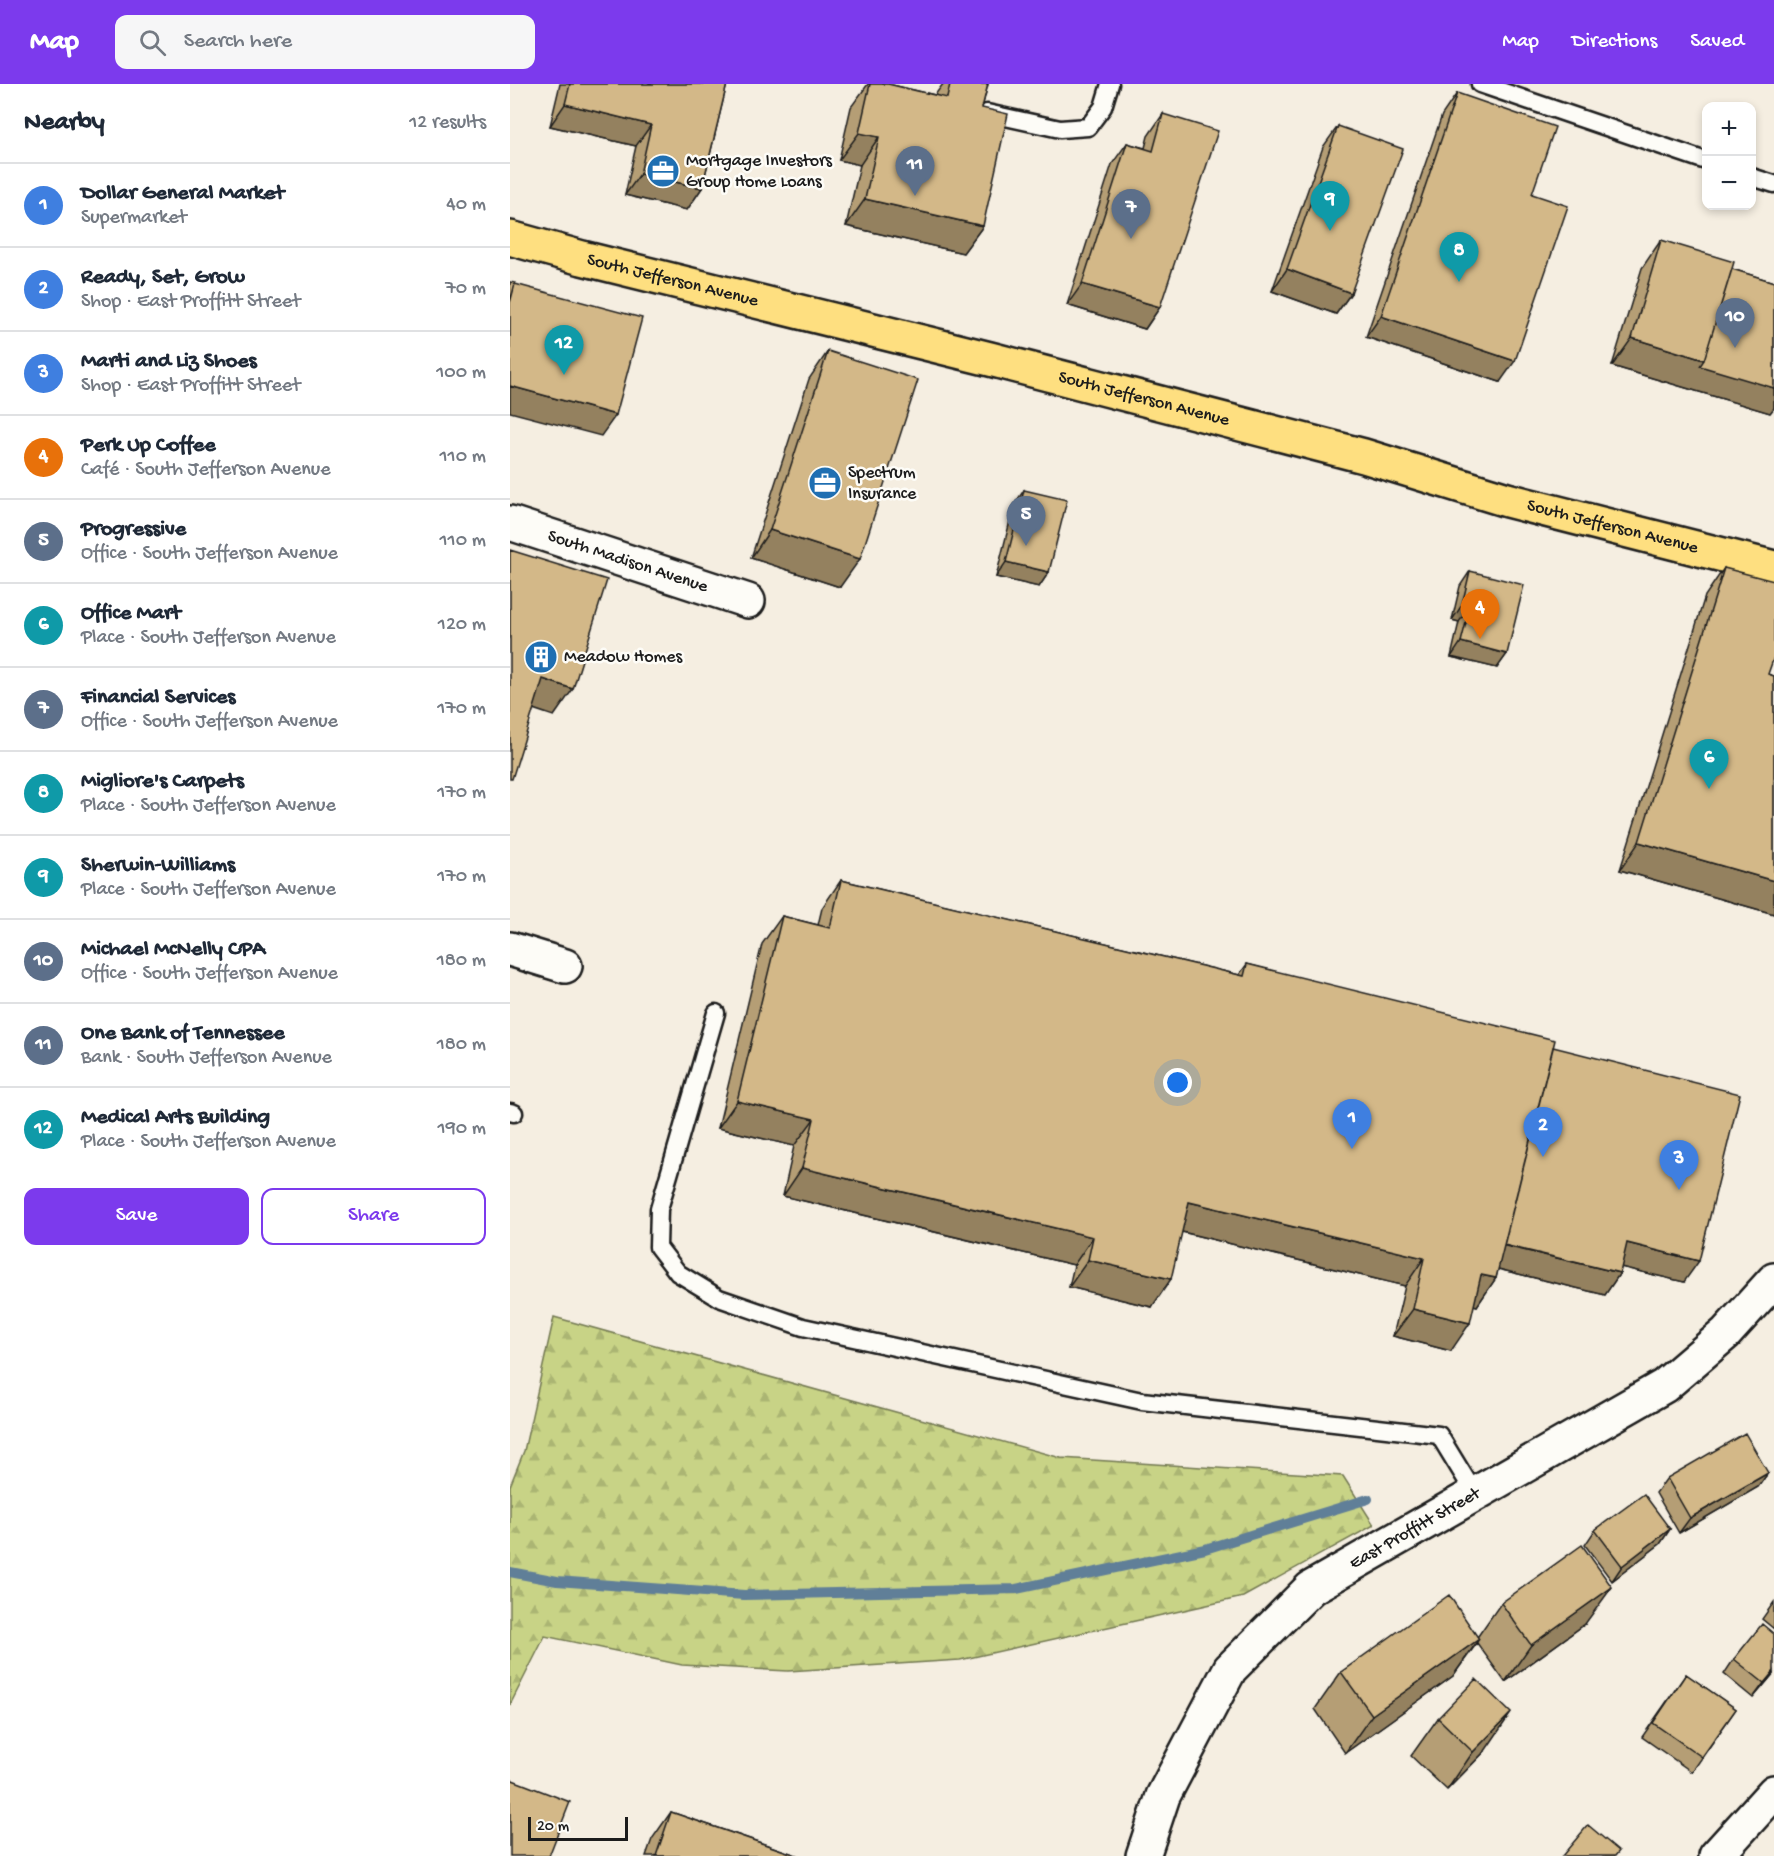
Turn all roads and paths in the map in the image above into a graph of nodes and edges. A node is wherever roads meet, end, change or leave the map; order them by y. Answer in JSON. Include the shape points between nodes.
{"nodes":[{"id":1,"x":1110,"y":84,"type":"edge"},
{"id":2,"x":1480,"y":84,"type":"edge"},
{"id":3,"x":969,"y":108,"type":"edge"},
{"id":4,"x":1702,"y":159,"type":"edge"},
{"id":5,"x":1756,"y":178,"type":"edge"},
{"id":6,"x":1774,"y":184,"type":"edge"},
{"id":7,"x":510,"y":238,"type":"edge"},
{"id":8,"x":510,"y":523,"type":"edge"},
{"id":9,"x":1774,"y":568,"type":"edge"},
{"id":10,"x":748,"y":601,"type":"dead end"},
{"id":11,"x":510,"y":949,"type":"edge"},
{"id":12,"x":565,"y":966,"type":"dead end"},
{"id":13,"x":716,"y":1013,"type":"dead end"},
{"id":14,"x":1774,"y":1280,"type":"edge"},
{"id":15,"x":1475,"y":1494,"type":"junction"},
{"id":16,"x":1774,"y":1792,"type":"edge"},
{"id":17,"x":1143,"y":1856,"type":"edge"},
{"id":18,"x":1716,"y":1856,"type":"edge"}],
"edges":[{"from":1,"to":3,"type":"lane","via":[[1103,107],[1088,127],[1060,129]]},
{"from":2,"to":4,"type":"lane"},
{"from":5,"to":6,"type":"lane"},
{"from":7,"to":9,"type":"main road","name":"South Jefferson Avenue","via":[[1353,453],[1508,500]]},
{"from":8,"to":10,"type":"street","name":"South Madison Avenue"},
{"from":11,"to":12,"type":"street"},
{"from":13,"to":15,"type":"lane","via":[[658,1209],[658,1247],[678,1273],[719,1298],[803,1327],[1142,1401],[1439,1435]]},
{"from":14,"to":15,"type":"street","name":"East Proffitt Street","via":[[1726,1333],[1664,1386]]},
{"from":15,"to":17,"type":"street","name":"East Proffitt Street","via":[[1311,1588],[1230,1669],[1163,1797]]},
{"from":16,"to":18,"type":"street"}]}
